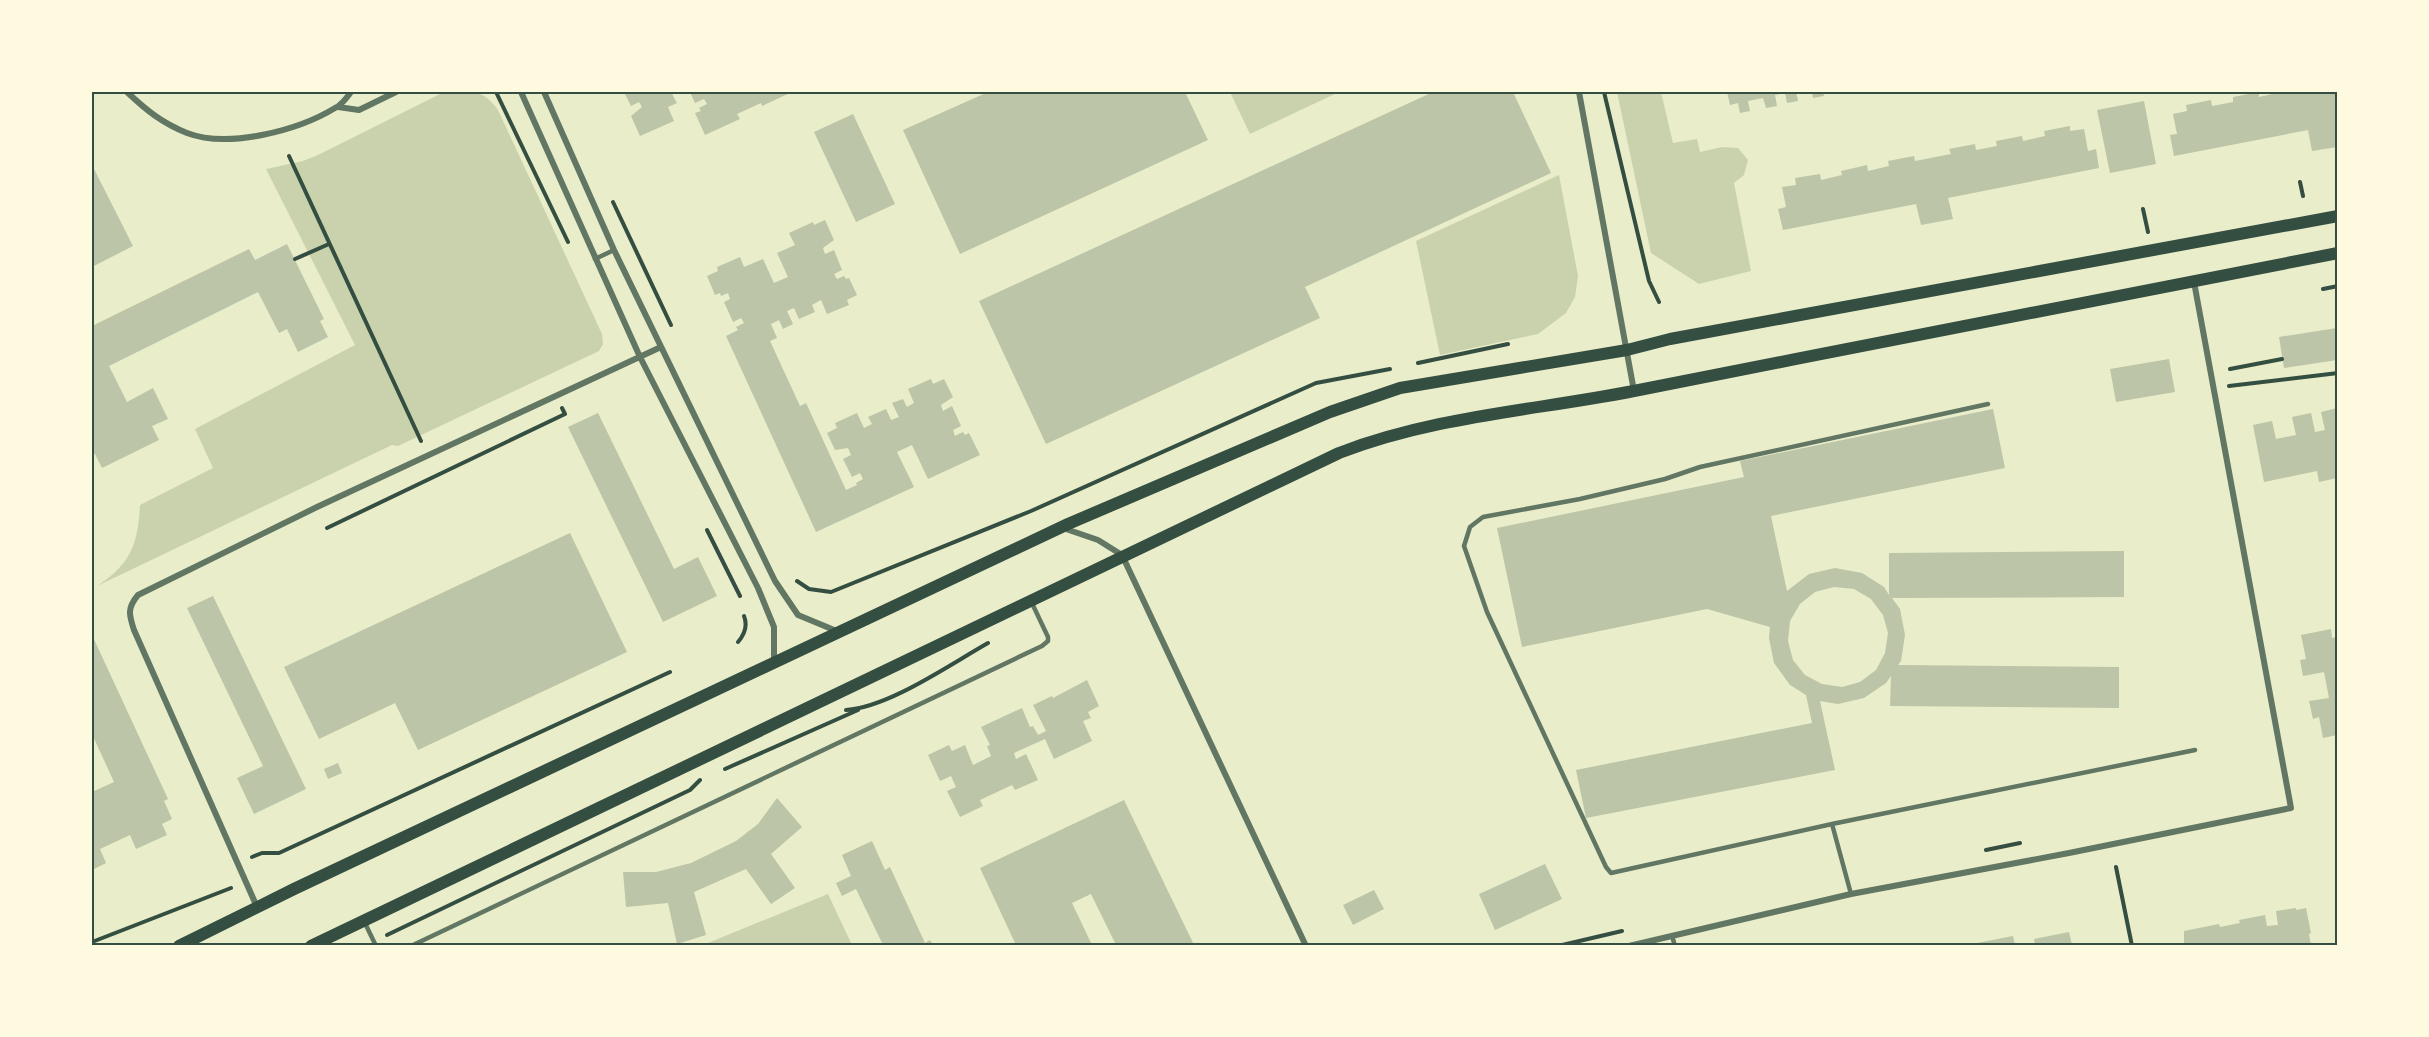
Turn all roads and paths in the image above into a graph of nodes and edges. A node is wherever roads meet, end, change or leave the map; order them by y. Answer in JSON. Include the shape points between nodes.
{"nodes":[{"id":1,"x":127,"y":92,"type":"edge"},
{"id":2,"x":351,"y":92,"type":"edge"},
{"id":3,"x":396,"y":92,"type":"edge"},
{"id":4,"x":521,"y":92,"type":"edge"},
{"id":5,"x":544,"y":92,"type":"edge"},
{"id":6,"x":1578,"y":92,"type":"edge"},
{"id":7,"x":1604,"y":92,"type":"edge"},
{"id":8,"x":338,"y":107,"type":"junction"},
{"id":9,"x":289,"y":156,"type":"dead end"},
{"id":10,"x":2300,"y":182,"type":"dead end"},
{"id":11,"x":2303,"y":195,"type":"dead end"},
{"id":12,"x":2337,"y":216,"type":"edge"},
{"id":13,"x":329,"y":244,"type":"junction"},
{"id":14,"x":614,"y":250,"type":"junction"},
{"id":15,"x":2337,"y":253,"type":"edge"},
{"id":16,"x":294,"y":259,"type":"dead end"},
{"id":17,"x":595,"y":259,"type":"junction"},
{"id":18,"x":2194,"y":281,"type":"junction"},
{"id":19,"x":2337,"y":286,"type":"edge"},
{"id":20,"x":2323,"y":289,"type":"dead end"},
{"id":21,"x":1659,"y":302,"type":"dead end"},
{"id":22,"x":1508,"y":344,"type":"dead end"},
{"id":23,"x":660,"y":347,"type":"junction"},
{"id":24,"x":1627,"y":350,"type":"junction"},
{"id":25,"x":640,"y":357,"type":"junction"},
{"id":26,"x":2282,"y":359,"type":"dead end"},
{"id":27,"x":1416,"y":363,"type":"dead end"},
{"id":28,"x":1393,"y":368,"type":"dead end"},
{"id":29,"x":2230,"y":369,"type":"dead end"},
{"id":30,"x":2337,"y":373,"type":"edge"},
{"id":31,"x":2229,"y":386,"type":"dead end"},
{"id":32,"x":1634,"y":391,"type":"junction"},
{"id":33,"x":557,"y":397,"type":"junction"},
{"id":34,"x":1988,"y":404,"type":"dead end"},
{"id":35,"x":428,"y":456,"type":"junction"},
{"id":36,"x":1062,"y":527,"type":"junction"},
{"id":37,"x":327,"y":528,"type":"dead end"},
{"id":38,"x":1122,"y":555,"type":"junction"},
{"id":39,"x":795,"y":580,"type":"dead end"},
{"id":40,"x":1030,"y":599,"type":"junction"},
{"id":41,"x":744,"y":616,"type":"dead end"},
{"id":42,"x":839,"y":632,"type":"junction"},
{"id":43,"x":738,"y":642,"type":"dead end"},
{"id":44,"x":989,"y":643,"type":"dead end"},
{"id":45,"x":774,"y":663,"type":"junction"},
{"id":46,"x":670,"y":672,"type":"dead end"},
{"id":47,"x":862,"y":708,"type":"junction"},
{"id":48,"x":2195,"y":750,"type":"dead end"},
{"id":49,"x":722,"y":765,"type":"dead end"},
{"id":50,"x":725,"y":769,"type":"dead end"},
{"id":51,"x":704,"y":776,"type":"dead end"},
{"id":52,"x":1832,"y":824,"type":"junction"},
{"id":53,"x":237,"y":864,"type":"junction"},
{"id":54,"x":2116,"y":867,"type":"dead end"},
{"id":55,"x":1851,"y":894,"type":"junction"},
{"id":56,"x":257,"y":907,"type":"junction"},
{"id":57,"x":363,"y":920,"type":"junction"},
{"id":58,"x":1672,"y":936,"type":"junction"},
{"id":59,"x":92,"y":942,"type":"edge"},
{"id":60,"x":375,"y":943,"type":"edge"},
{"id":61,"x":1643,"y":944,"type":"edge"},
{"id":62,"x":179,"y":945,"type":"edge"},
{"id":63,"x":310,"y":945,"type":"edge"},
{"id":64,"x":411,"y":945,"type":"edge"},
{"id":65,"x":1305,"y":945,"type":"edge"},
{"id":66,"x":1629,"y":945,"type":"edge"},
{"id":67,"x":1675,"y":945,"type":"edge"},
{"id":68,"x":2132,"y":945,"type":"edge"}],
"edges":[{"from":1,"to":8,"type":"street","via":[[153,117],[189,134],[225,138],[288,130]]},
{"from":2,"to":8,"type":"street"},
{"from":3,"to":8,"type":"street","via":[[359,110]]},
{"from":4,"to":17,"type":"street"},
{"from":5,"to":14,"type":"street"},
{"from":6,"to":24,"type":"street"},
{"from":7,"to":21,"type":"path","via":[[1649,281]]},
{"from":9,"to":13,"type":"path"},
{"from":10,"to":11,"type":"path"},
{"from":12,"to":24,"type":"main road"},
{"from":13,"to":16,"type":"path"},
{"from":13,"to":35,"type":"path"},
{"from":14,"to":17,"type":"lane"},
{"from":14,"to":23,"type":"street"},
{"from":15,"to":18,"type":"main road"},
{"from":17,"to":25,"type":"street"},
{"from":18,"to":32,"type":"main road"},
{"from":18,"to":55,"type":"street","via":[[2291,808]]},
{"from":19,"to":20,"type":"path"},
{"from":22,"to":27,"type":"path"},
{"from":23,"to":25,"type":"street"},
{"from":23,"to":42,"type":"street","via":[[775,580],[798,615]]},
{"from":24,"to":32,"type":"street"},
{"from":24,"to":36,"type":"main road","via":[[1400,388],[1330,412]]},
{"from":25,"to":33,"type":"street"},
{"from":25,"to":45,"type":"street","via":[[758,588],[774,627]]},
{"from":26,"to":29,"type":"path"},
{"from":28,"to":39,"type":"path","via":[[1316,383],[1031,511],[831,592],[809,589]]},
{"from":30,"to":31,"type":"path"},
{"from":32,"to":38,"type":"main road","via":[[1412,429],[1374,440]]},
{"from":33,"to":35,"type":"street"},
{"from":33,"to":37,"type":"path","via":[[565,414]]},
{"from":34,"to":52,"type":"lane","via":[[1700,467],[1580,499],[1483,517],[1470,527],[1464,546],[1487,612],[1611,873]]},
{"from":35,"to":53,"type":"street","via":[[138,594],[131,604],[128,614],[134,630]]},
{"from":36,"to":38,"type":"street","via":[[1098,540]]},
{"from":36,"to":42,"type":"main road"},
{"from":38,"to":40,"type":"main road"},
{"from":38,"to":65,"type":"street"},
{"from":40,"to":57,"type":"main road"},
{"from":40,"to":64,"type":"lane","via":[[1048,637],[1042,646]]},
{"from":41,"to":43,"type":"path","via":[[746,625]]},
{"from":42,"to":45,"type":"main road"},
{"from":44,"to":47,"type":"path","via":[[910,687]]},
{"from":45,"to":56,"type":"main road"},
{"from":46,"to":53,"type":"path","via":[[279,852],[262,852]]},
{"from":47,"to":49,"type":"path","via":[[843,710]]},
{"from":47,"to":50,"type":"path"},
{"from":48,"to":52,"type":"lane"},
{"from":51,"to":60,"type":"path","via":[[690,790]]},
{"from":52,"to":55,"type":"lane"},
{"from":53,"to":56,"type":"street"},
{"from":53,"to":59,"type":"path","via":[[237,881],[232,888]]},
{"from":54,"to":68,"type":"path"},
{"from":55,"to":58,"type":"street"},
{"from":56,"to":62,"type":"main road"},
{"from":57,"to":60,"type":"lane"},
{"from":57,"to":63,"type":"main road"},
{"from":58,"to":61,"type":"street"},
{"from":58,"to":67,"type":"lane"},
{"from":61,"to":66,"type":"street"}]}
